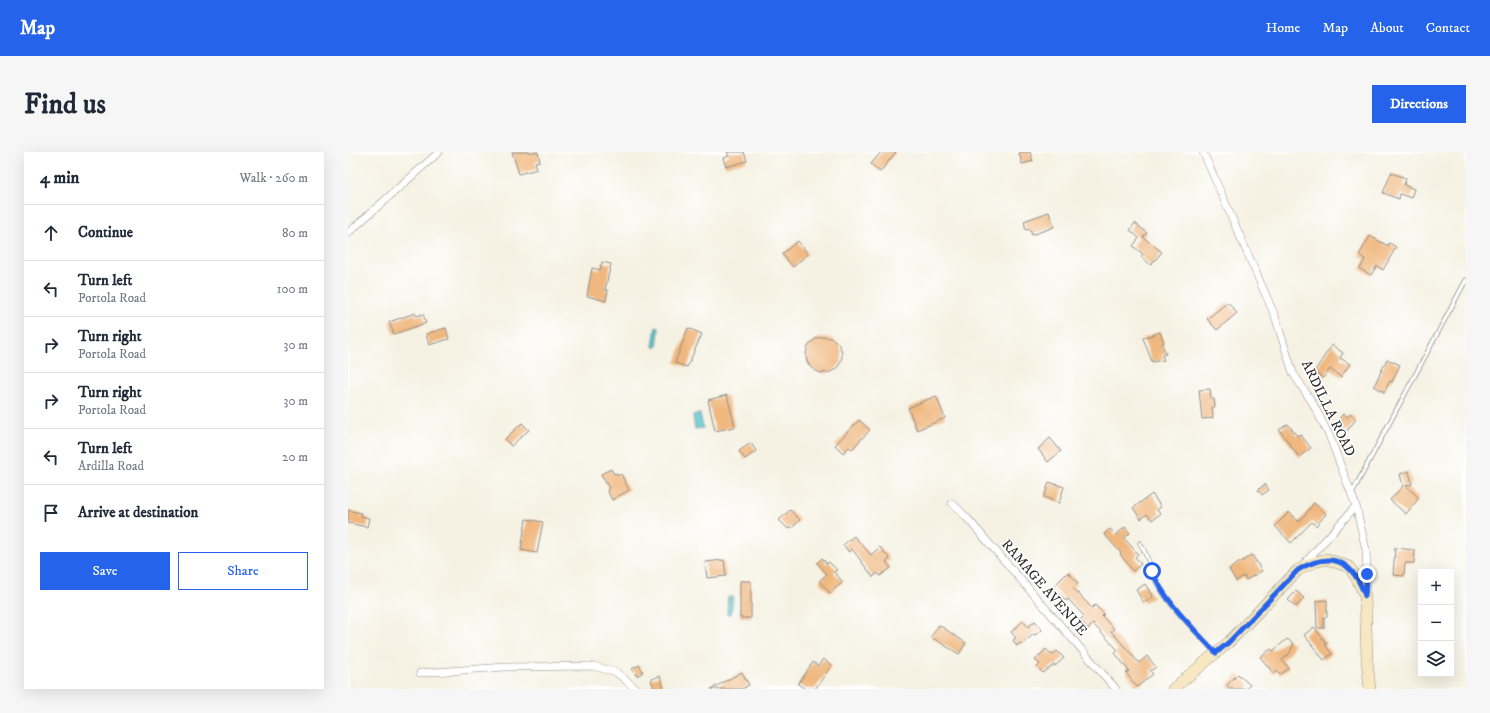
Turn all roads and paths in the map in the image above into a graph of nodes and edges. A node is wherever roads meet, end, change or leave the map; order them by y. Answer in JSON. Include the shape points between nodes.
{"nodes":[{"id":1,"x":439,"y":152,"type":"edge"},
{"id":2,"x":1203,"y":152,"type":"edge"},
{"id":3,"x":348,"y":233,"type":"edge"},
{"id":4,"x":1466,"y":280,"type":"edge"},
{"id":5,"x":1351,"y":494,"type":"junction"},
{"id":6,"x":952,"y":503,"type":"dead end"},
{"id":7,"x":1356,"y":506,"type":"junction"},
{"id":8,"x":1140,"y":543,"type":"dead end"},
{"id":9,"x":1298,"y":570,"type":"junction"},
{"id":10,"x":1365,"y":596,"type":"junction"},
{"id":11,"x":1216,"y":653,"type":"junction"},
{"id":12,"x":420,"y":673,"type":"dead end"},
{"id":13,"x":636,"y":689,"type":"edge"},
{"id":14,"x":1116,"y":689,"type":"edge"},
{"id":15,"x":1173,"y":689,"type":"edge"},
{"id":16,"x":1370,"y":689,"type":"edge"}],
"edges":[{"from":1,"to":3,"type":"street"},
{"from":2,"to":5,"type":"street","name":"ARDILLA ROAD","via":[[1275,316],[1293,373],[1312,402]]},
{"from":4,"to":5,"type":"lane"},
{"from":5,"to":7,"type":"street","name":"ARDILLA ROAD"},
{"from":6,"to":14,"type":"street","name":"RAMAGE AVENUE"},
{"from":7,"to":9,"type":"street"},
{"from":7,"to":10,"type":"street","name":"ARDILLA ROAD","via":[[1366,550]]},
{"from":8,"to":11,"type":"lane","via":[[1158,584],[1169,600]]},
{"from":9,"to":10,"type":"street","via":[[1320,560],[1342,563],[1354,573]]},
{"from":9,"to":11,"type":"street"},
{"from":10,"to":16,"type":"street","name":"ARDILLA ROAD"},
{"from":11,"to":15,"type":"street"},
{"from":12,"to":13,"type":"street","via":[[505,666],[593,666],[616,672]]}]}
